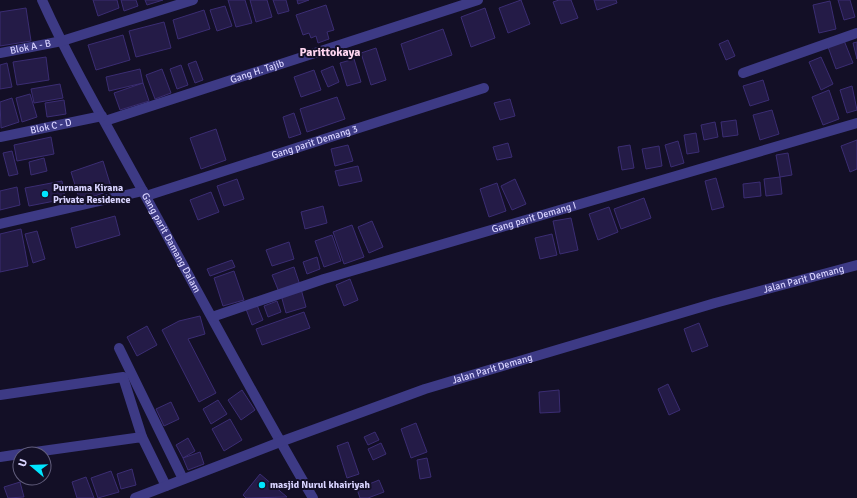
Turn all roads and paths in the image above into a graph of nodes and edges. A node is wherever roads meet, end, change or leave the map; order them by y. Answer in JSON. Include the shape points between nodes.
{"nodes":[{"id":1,"x":42,"y":0,"type":"edge"},
{"id":2,"x":193,"y":0,"type":"edge"},
{"id":3,"x":478,"y":0,"type":"edge"},
{"id":4,"x":857,"y":33,"type":"edge"},
{"id":5,"x":62,"y":41,"type":"junction"},
{"id":6,"x":0,"y":53,"type":"edge"},
{"id":7,"x":743,"y":73,"type":"dead end"},
{"id":8,"x":484,"y":88,"type":"dead end"},
{"id":9,"x":104,"y":118,"type":"junction"},
{"id":10,"x":857,"y":123,"type":"edge"},
{"id":11,"x":0,"y":137,"type":"edge"},
{"id":12,"x":144,"y":194,"type":"junction"},
{"id":13,"x":0,"y":224,"type":"edge"},
{"id":14,"x":857,"y":265,"type":"edge"},
{"id":15,"x":212,"y":317,"type":"junction"},
{"id":16,"x":119,"y":348,"type":"dead end"},
{"id":17,"x":0,"y":395,"type":"edge"},
{"id":18,"x":142,"y":437,"type":"junction"},
{"id":19,"x":280,"y":442,"type":"junction"},
{"id":20,"x":52,"y":450,"type":"edge"},
{"id":21,"x":12,"y":455,"type":"edge"},
{"id":22,"x":0,"y":457,"type":"edge"},
{"id":23,"x":183,"y":479,"type":"junction"},
{"id":24,"x":166,"y":486,"type":"junction"},
{"id":25,"x":135,"y":498,"type":"edge"},
{"id":26,"x":313,"y":498,"type":"edge"}],
"edges":[{"from":1,"to":5,"type":"street","name":"Gang parit Damang Dalam"},
{"from":2,"to":5,"type":"street","name":"Blok A - B"},
{"from":3,"to":9,"type":"street","name":"Gang H. Tajib"},
{"from":4,"to":7,"type":"street"},
{"from":5,"to":6,"type":"street","name":"Blok A - B"},
{"from":5,"to":9,"type":"street","name":"Gang parit Damang Dalam"},
{"from":8,"to":12,"type":"street","name":"Gang parit Demang 3"},
{"from":9,"to":11,"type":"street","name":"Blok C - D"},
{"from":9,"to":12,"type":"street","name":"Gang parit Damang Dalam"},
{"from":10,"to":15,"type":"street","name":"Gang parit Demang I","via":[[324,279]]},
{"from":12,"to":13,"type":"street","name":"Gang parit Demang 3"},
{"from":12,"to":15,"type":"street","name":"Gang parit Damang Dalam"},
{"from":14,"to":19,"type":"street","name":"Jalan Parit Demang","via":[[707,305],[425,389]]},
{"from":15,"to":19,"type":"street","name":"Gang parit Damang Dalam"},
{"from":16,"to":23,"type":"street"},
{"from":17,"to":18,"type":"street","via":[[124,377]]},
{"from":18,"to":20,"type":"street"},
{"from":18,"to":24,"type":"street"},
{"from":19,"to":23,"type":"street","name":"Jalan Parit Demang"},
{"from":19,"to":26,"type":"street","name":"Gang parit Damang Dalam"},
{"from":21,"to":22,"type":"street"},
{"from":23,"to":24,"type":"street","name":"Jalan Parit Demang"},
{"from":24,"to":25,"type":"street","name":"Jalan Parit Demang"}]}
